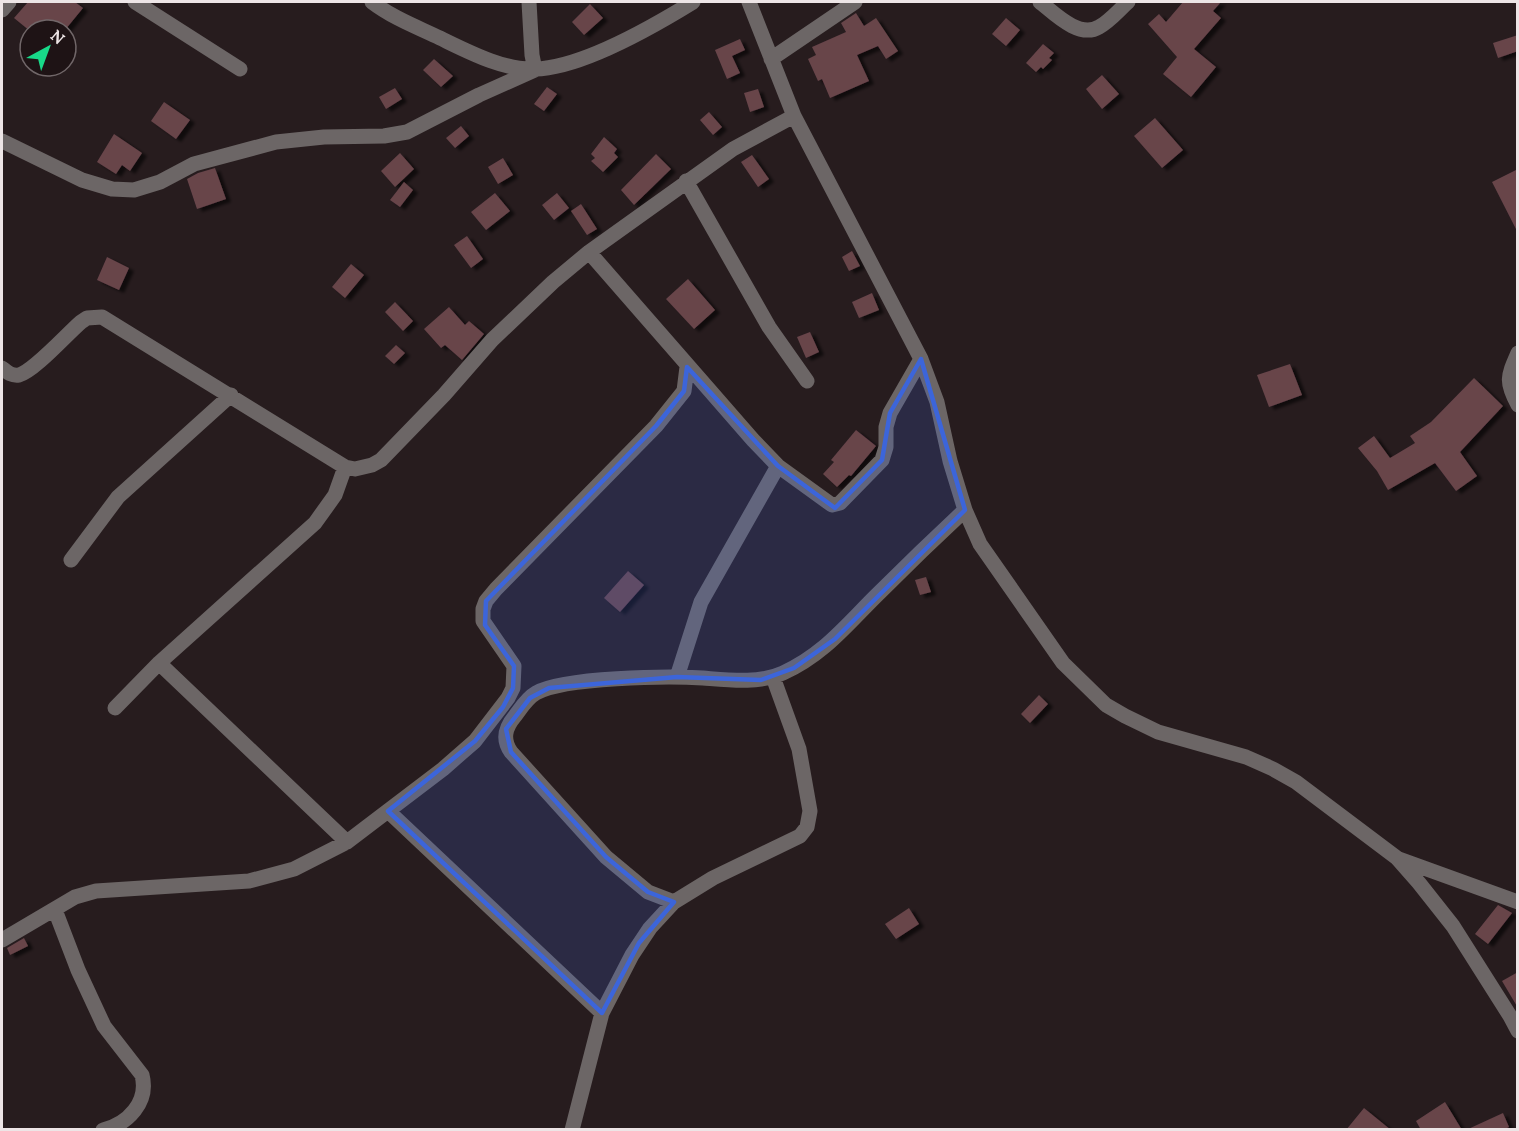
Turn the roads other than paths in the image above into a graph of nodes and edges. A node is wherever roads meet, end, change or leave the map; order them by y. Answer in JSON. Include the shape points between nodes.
{"nodes":[{"id":1,"x":9,"y":2,"type":"edge"},
{"id":2,"x":135,"y":2,"type":"edge"},
{"id":3,"x":372,"y":2,"type":"edge"},
{"id":4,"x":529,"y":2,"type":"edge"},
{"id":5,"x":693,"y":2,"type":"edge"},
{"id":6,"x":749,"y":2,"type":"edge"},
{"id":7,"x":855,"y":2,"type":"edge"},
{"id":8,"x":1040,"y":2,"type":"edge"},
{"id":9,"x":1128,"y":2,"type":"edge"},
{"id":10,"x":2,"y":10,"type":"edge"},
{"id":11,"x":771,"y":58,"type":"junction"},
{"id":12,"x":240,"y":69,"type":"dead end"},
{"id":13,"x":535,"y":69,"type":"junction"},
{"id":14,"x":794,"y":116,"type":"junction"},
{"id":15,"x":2,"y":141,"type":"edge"},
{"id":16,"x":686,"y":181,"type":"junction"},
{"id":17,"x":589,"y":252,"type":"junction"},
{"id":18,"x":1518,"y":353,"type":"edge"},
{"id":19,"x":921,"y":359,"type":"junction"},
{"id":20,"x":687,"y":367,"type":"junction"},
{"id":21,"x":2,"y":368,"type":"edge"},
{"id":22,"x":807,"y":381,"type":"dead end"},
{"id":23,"x":231,"y":395,"type":"junction"},
{"id":24,"x":1518,"y":405,"type":"edge"},
{"id":25,"x":778,"y":466,"type":"junction"},
{"id":26,"x":345,"y":467,"type":"junction"},
{"id":27,"x":965,"y":510,"type":"junction"},
{"id":28,"x":71,"y":560,"type":"dead end"},
{"id":29,"x":159,"y":663,"type":"junction"},
{"id":30,"x":677,"y":677,"type":"junction"},
{"id":31,"x":773,"y":677,"type":"junction"},
{"id":32,"x":115,"y":708,"type":"dead end"},
{"id":33,"x":388,"y":811,"type":"junction"},
{"id":34,"x":347,"y":842,"type":"junction"},
{"id":35,"x":1397,"y":858,"type":"junction"},
{"id":36,"x":674,"y":902,"type":"junction"},
{"id":37,"x":1518,"y":902,"type":"edge"},
{"id":38,"x":55,"y":909,"type":"junction"},
{"id":39,"x":2,"y":940,"type":"edge"},
{"id":40,"x":602,"y":1013,"type":"junction"},
{"id":41,"x":1518,"y":1030,"type":"edge"},
{"id":42,"x":103,"y":1130,"type":"edge"},
{"id":43,"x":572,"y":1130,"type":"edge"}],
"edges":[{"from":1,"to":10,"type":"street"},
{"from":2,"to":12,"type":"street"},
{"from":3,"to":13,"type":"street","via":[[467,51],[511,66]]},
{"from":4,"to":13,"type":"street"},
{"from":5,"to":13,"type":"street","via":[[606,48]]},
{"from":6,"to":11,"type":"street"},
{"from":7,"to":11,"type":"street"},
{"from":8,"to":9,"type":"street","via":[[1077,28],[1088,31],[1099,28]]},
{"from":11,"to":14,"type":"street"},
{"from":13,"to":15,"type":"street","via":[[407,132],[276,142],[194,164],[134,190],[112,189],[82,180]]},
{"from":14,"to":16,"type":"street","via":[[733,149]]},
{"from":14,"to":19,"type":"street"},
{"from":16,"to":17,"type":"street"},
{"from":16,"to":22,"type":"street","via":[[769,327]]},
{"from":17,"to":20,"type":"street"},
{"from":17,"to":26,"type":"street","via":[[492,340],[381,460],[355,469]]},
{"from":18,"to":24,"type":"street","via":[[1508,383]]},
{"from":19,"to":25,"type":"street","via":[[888,419],[882,460],[837,505],[829,504]]},
{"from":19,"to":27,"type":"street","via":[[937,402]]},
{"from":20,"to":25,"type":"street"},
{"from":20,"to":33,"type":"street","via":[[684,391],[657,426],[486,601],[485,625],[514,666],[513,688],[503,707],[475,741]]},
{"from":21,"to":23,"type":"street","via":[[15,375],[27,372],[81,322],[102,316]]},
{"from":23,"to":26,"type":"street"},
{"from":23,"to":28,"type":"street","via":[[118,497]]},
{"from":25,"to":30,"type":"street","via":[[701,602]]},
{"from":26,"to":29,"type":"street","via":[[335,495],[315,523]]},
{"from":27,"to":31,"type":"street","via":[[835,639],[794,668]]},
{"from":27,"to":35,"type":"street","via":[[993,563],[1064,663],[1106,705],[1158,732],[1246,757],[1273,769]]},
{"from":29,"to":32,"type":"street"},
{"from":29,"to":34,"type":"street"},
{"from":30,"to":31,"type":"street"},
{"from":30,"to":36,"type":"street","via":[[570,684],[543,690],[530,698],[506,729],[511,752],[606,857],[648,892]]},
{"from":31,"to":36,"type":"street","via":[[799,749],[810,811],[807,827],[800,836],[713,878]]},
{"from":33,"to":34,"type":"street"},
{"from":33,"to":40,"type":"street"},
{"from":34,"to":38,"type":"street","via":[[272,876],[249,881],[96,891]]},
{"from":35,"to":37,"type":"street"},
{"from":35,"to":41,"type":"street","via":[[1452,926]]},
{"from":36,"to":40,"type":"street","via":[[639,943]]},
{"from":38,"to":39,"type":"street"},
{"from":38,"to":42,"type":"street","via":[[104,1026],[142,1075],[144,1084],[138,1107]]},
{"from":40,"to":43,"type":"street"}]}
